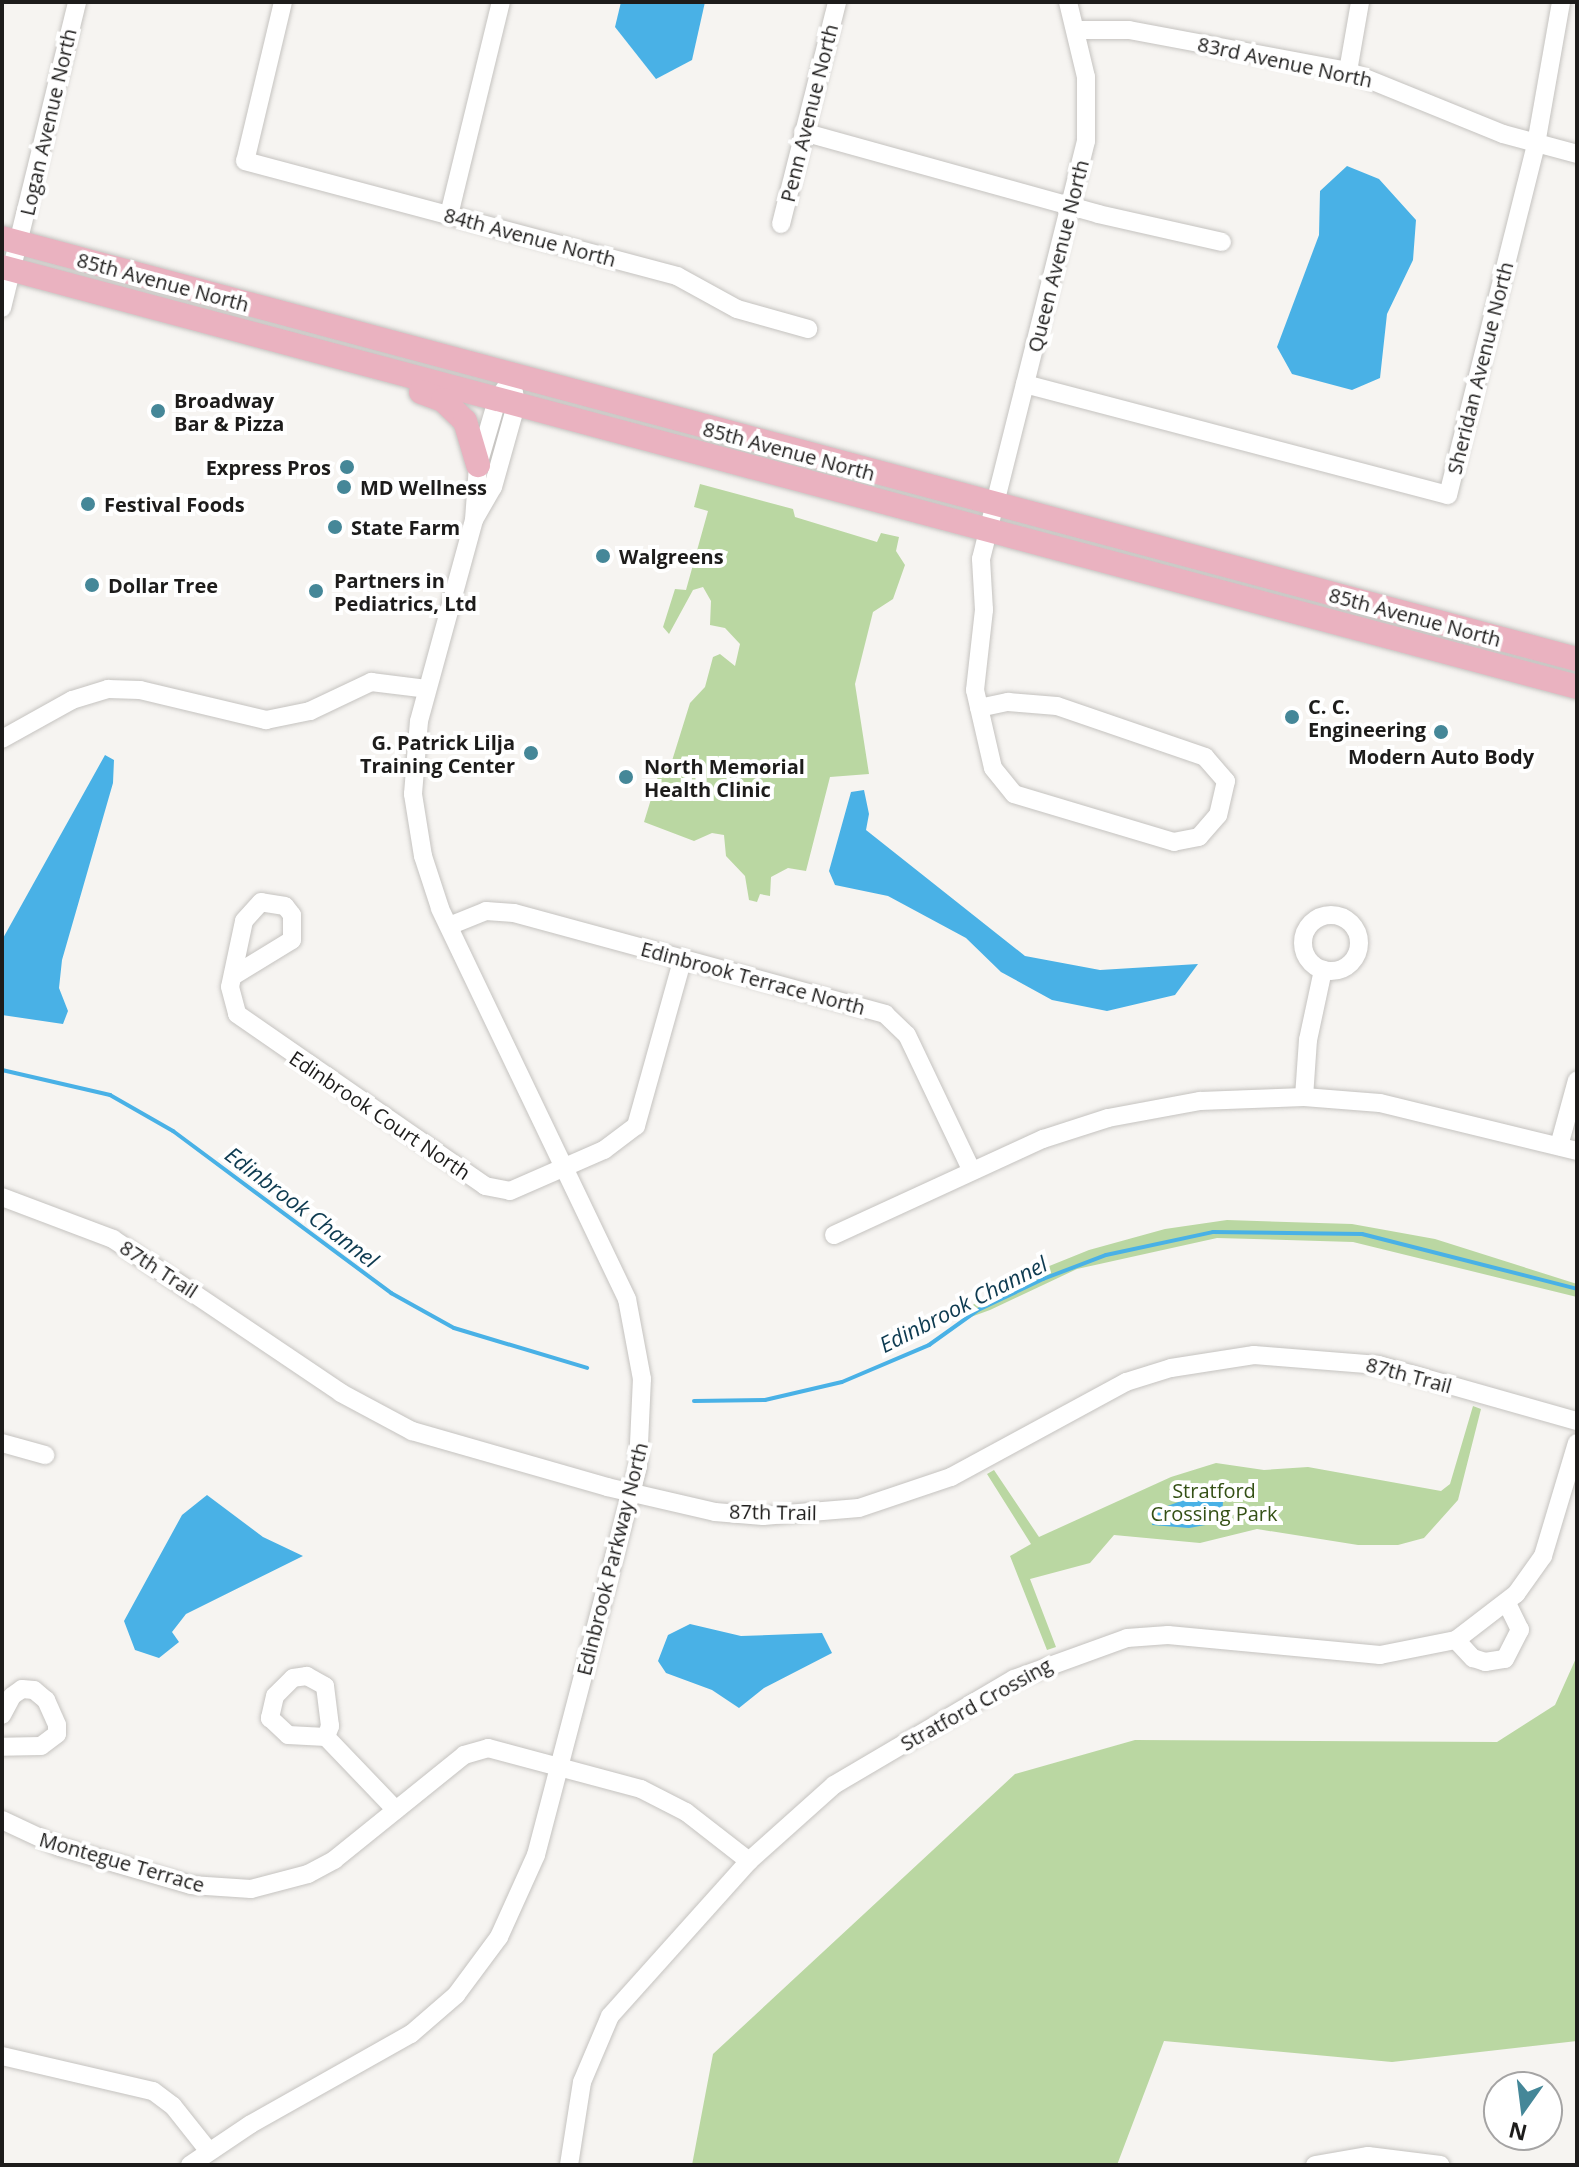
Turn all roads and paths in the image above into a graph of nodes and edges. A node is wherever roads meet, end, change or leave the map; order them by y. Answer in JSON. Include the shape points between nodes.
{"nodes":[{"id":1,"x":77,"y":2,"type":"edge"},
{"id":2,"x":283,"y":2,"type":"edge"},
{"id":3,"x":501,"y":2,"type":"edge"},
{"id":4,"x":837,"y":2,"type":"edge"},
{"id":5,"x":1068,"y":2,"type":"edge"},
{"id":6,"x":1360,"y":2,"type":"edge"},
{"id":7,"x":1561,"y":2,"type":"edge"},
{"id":8,"x":1077,"y":30,"type":"junction"},
{"id":9,"x":1348,"y":71,"type":"junction"},
{"id":10,"x":803,"y":132,"type":"junction"},
{"id":11,"x":1536,"y":144,"type":"junction"},
{"id":12,"x":1577,"y":154,"type":"edge"},
{"id":13,"x":1071,"y":205,"type":"junction"},
{"id":14,"x":449,"y":215,"type":"junction"},
{"id":15,"x":781,"y":224,"type":"dead end"},
{"id":16,"x":11,"y":240,"type":"edge"},
{"id":17,"x":1222,"y":242,"type":"dead end"},
{"id":18,"x":8,"y":268,"type":"edge"},
{"id":19,"x":2,"y":308,"type":"edge"},
{"id":20,"x":230,"y":329,"type":"junction"},
{"id":21,"x":808,"y":329,"type":"dead end"},
{"id":22,"x":513,"y":377,"type":"junction"},
{"id":23,"x":1025,"y":384,"type":"junction"},
{"id":24,"x":506,"y":403,"type":"junction"},
{"id":25,"x":478,"y":465,"type":"junction"},
{"id":26,"x":997,"y":507,"type":"junction"},
{"id":27,"x":474,"y":520,"type":"junction"},
{"id":28,"x":988,"y":533,"type":"junction"},
{"id":29,"x":1577,"y":659,"type":"edge"},
{"id":30,"x":1577,"y":687,"type":"edge"},
{"id":31,"x":427,"y":689,"type":"junction"},
{"id":32,"x":979,"y":708,"type":"junction"},
{"id":33,"x":2,"y":739,"type":"edge"},
{"id":34,"x":449,"y":926,"type":"junction"},
{"id":35,"x":683,"y":958,"type":"junction"},
{"id":36,"x":1323,"y":970,"type":"dead end"},
{"id":37,"x":233,"y":976,"type":"dead end"},
{"id":38,"x":1577,"y":1080,"type":"edge"},
{"id":39,"x":1304,"y":1097,"type":"junction"},
{"id":40,"x":1568,"y":1148,"type":"edge"},
{"id":41,"x":566,"y":1167,"type":"junction"},
{"id":42,"x":971,"y":1169,"type":"junction"},
{"id":43,"x":2,"y":1197,"type":"edge"},
{"id":44,"x":834,"y":1235,"type":"dead end"},
{"id":45,"x":1577,"y":1421,"type":"edge"},
{"id":46,"x":2,"y":1443,"type":"edge"},
{"id":47,"x":1577,"y":1443,"type":"edge"},
{"id":48,"x":45,"y":1455,"type":"dead end"},
{"id":49,"x":631,"y":1493,"type":"junction"},
{"id":50,"x":1507,"y":1603,"type":"junction"},
{"id":51,"x":1456,"y":1640,"type":"junction"},
{"id":52,"x":2,"y":1715,"type":"edge"},
{"id":53,"x":326,"y":1737,"type":"dead end"},
{"id":54,"x":2,"y":1747,"type":"edge"},
{"id":55,"x":560,"y":1764,"type":"junction"},
{"id":56,"x":396,"y":1810,"type":"junction"},
{"id":57,"x":2,"y":1820,"type":"edge"},
{"id":58,"x":749,"y":1861,"type":"junction"},
{"id":59,"x":2,"y":2056,"type":"edge"},
{"id":60,"x":208,"y":2150,"type":"junction"},
{"id":61,"x":190,"y":2165,"type":"edge"},
{"id":62,"x":569,"y":2165,"type":"edge"},
{"id":63,"x":1315,"y":2165,"type":"edge"},
{"id":64,"x":1440,"y":2165,"type":"edge"}],
"edges":[{"from":1,"to":16,"type":"street","name":"Logan Avenue North"},
{"from":2,"to":14,"type":"street","name":"84th Avenue North","via":[[245,161]]},
{"from":3,"to":14,"type":"street"},
{"from":4,"to":10,"type":"street","name":"Penn Avenue North"},
{"from":5,"to":8,"type":"street","name":"Queen Avenue North"},
{"from":6,"to":9,"type":"street"},
{"from":7,"to":11,"type":"street","name":"Sheridan Avenue North"},
{"from":8,"to":9,"type":"street","name":"83rd Avenue North","via":[[1129,30]]},
{"from":8,"to":13,"type":"street","name":"Queen Avenue North","via":[[1088,109]]},
{"from":9,"to":11,"type":"street","name":"83rd Avenue North"},
{"from":10,"to":13,"type":"street"},
{"from":10,"to":15,"type":"street","name":"Penn Avenue North"},
{"from":11,"to":12,"type":"street","name":"83rd Avenue North"},
{"from":11,"to":23,"type":"street","name":"Sheridan Avenue North","via":[[1448,495]]},
{"from":13,"to":17,"type":"street"},
{"from":13,"to":23,"type":"street","name":"Queen Avenue North"},
{"from":14,"to":21,"type":"street","name":"84th Avenue North","via":[[677,276],[737,309]]},
{"from":16,"to":18,"type":"street","name":"Logan Avenue North"},
{"from":16,"to":22,"type":"main road","name":"85th Avenue North"},
{"from":18,"to":19,"type":"street","name":"Logan Avenue North"},
{"from":18,"to":20,"type":"main road","name":"85th Avenue North"},
{"from":20,"to":24,"type":"main road","name":"85th Avenue North"},
{"from":20,"to":25,"type":"main road","via":[[275,352],[443,400],[465,421]]},
{"from":22,"to":24,"type":"street"},
{"from":22,"to":26,"type":"main road","name":"85th Avenue North"},
{"from":23,"to":26,"type":"street","name":"Queen Avenue North"},
{"from":24,"to":25,"type":"street"},
{"from":24,"to":27,"type":"street","via":[[493,487]]},
{"from":24,"to":28,"type":"main road","name":"85th Avenue North"},
{"from":25,"to":27,"type":"street"},
{"from":26,"to":28,"type":"street","name":"Queen Avenue North"},
{"from":26,"to":29,"type":"main road","name":"85th Avenue North"},
{"from":27,"to":31,"type":"street","name":"Edinbrook Parkway North"},
{"from":28,"to":30,"type":"main road","name":"85th Avenue North"},
{"from":28,"to":32,"type":"street","name":"Queen Avenue North","via":[[981,559],[984,610],[975,690]]},
{"from":31,"to":33,"type":"street","via":[[371,682],[310,711],[266,720],[140,690],[108,689],[72,700]]},
{"from":31,"to":34,"type":"street","name":"Edinbrook Parkway North","via":[[413,778],[423,856]]},
{"from":32,"to":32,"type":"street","name":"Queen Avenue North","via":[[993,768],[1014,794],[1174,842],[1199,837],[1218,815],[1226,781],[1205,757],[1057,706],[1008,702]]},
{"from":34,"to":35,"type":"street","name":"Edinbrook Terrace North","via":[[499,910]]},
{"from":34,"to":41,"type":"street","name":"Edinbrook Parkway North"},
{"from":35,"to":41,"type":"street","via":[[642,1114],[617,1144]]},
{"from":35,"to":42,"type":"street","name":"Edinbrook Terrace North","via":[[869,1009],[897,1023]]},
{"from":36,"to":39,"type":"street","via":[[1308,1040]]},
{"from":37,"to":41,"type":"street","name":"Edinbrook Court North","via":[[231,1001],[248,1024],[485,1186],[522,1189]]},
{"from":38,"to":40,"type":"street"},
{"from":39,"to":40,"type":"street","via":[[1404,1107]]},
{"from":39,"to":42,"type":"street","via":[[1154,1108],[1075,1128]]},
{"from":41,"to":49,"type":"street","name":"Edinbrook Parkway North","via":[[627,1299],[635,1330],[644,1409]]},
{"from":42,"to":44,"type":"street"},
{"from":43,"to":49,"type":"street","name":"87th Trail","via":[[113,1239],[341,1393],[412,1431]]},
{"from":45,"to":49,"type":"street","name":"87th Trail","via":[[1379,1365],[1254,1355],[1171,1368],[1126,1382],[951,1477],[859,1508],[763,1516],[675,1505]]},
{"from":46,"to":48,"type":"street"},
{"from":47,"to":50,"type":"street","name":"Stratford Crossing","via":[[1550,1542]]},
{"from":49,"to":55,"type":"street","name":"Edinbrook Parkway North"},
{"from":50,"to":51,"type":"street","name":"Stratford Crossing"},
{"from":50,"to":51,"type":"street","via":[[1520,1630],[1505,1659],[1473,1658]]},
{"from":51,"to":58,"type":"street","name":"Stratford Crossing","via":[[1380,1655],[1147,1635],[1078,1652],[1014,1679],[859,1769],[814,1800]]},
{"from":52,"to":54,"type":"street","via":[[12,1696],[22,1689],[34,1690],[46,1700],[57,1725],[57,1734],[41,1746]]},
{"from":53,"to":56,"type":"street"},
{"from":55,"to":56,"type":"street","name":"Montegue Terrace","via":[[503,1749],[477,1750]]},
{"from":55,"to":58,"type":"street","name":"Montegue Terrace","via":[[666,1800]]},
{"from":55,"to":60,"type":"street","name":"Edinbrook Parkway North","via":[[515,1907],[456,1995],[392,2047]]},
{"from":56,"to":57,"type":"street","name":"Montegue Terrace","via":[[334,1860],[308,1874],[251,1889],[191,1885],[60,1847]]},
{"from":58,"to":62,"type":"street","name":"Stratford Crossing","via":[[610,2016],[582,2082]]},
{"from":59,"to":60,"type":"street","via":[[153,2091],[173,2106]]},
{"from":60,"to":61,"type":"street","name":"Edinbrook Parkway North"},
{"from":63,"to":64,"type":"street","via":[[1368,2156]]}]}
